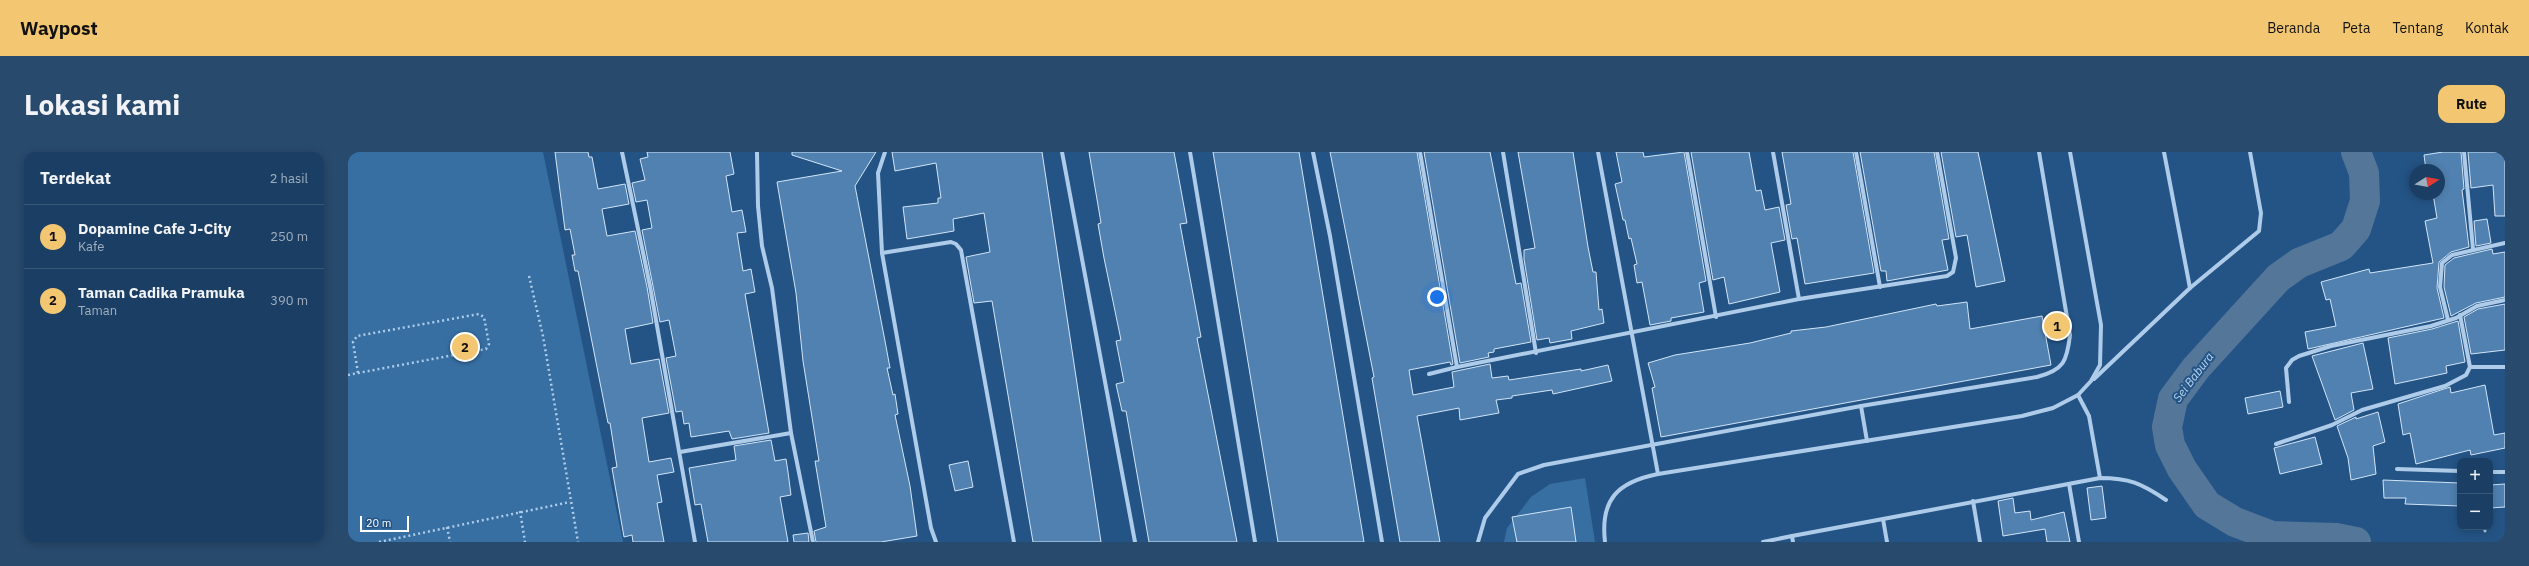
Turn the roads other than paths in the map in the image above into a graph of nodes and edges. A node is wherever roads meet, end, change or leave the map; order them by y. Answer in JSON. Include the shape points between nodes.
{"nodes":[{"id":1,"x":622,"y":152,"type":"edge"},
{"id":2,"x":757,"y":152,"type":"edge"},
{"id":3,"x":886,"y":152,"type":"edge"},
{"id":4,"x":1062,"y":152,"type":"edge"},
{"id":5,"x":1190,"y":152,"type":"edge"},
{"id":6,"x":1313,"y":152,"type":"edge"},
{"id":7,"x":1420,"y":152,"type":"edge"},
{"id":8,"x":1503,"y":152,"type":"edge"},
{"id":9,"x":1598,"y":152,"type":"edge"},
{"id":10,"x":1687,"y":152,"type":"edge"},
{"id":11,"x":1773,"y":152,"type":"edge"},
{"id":12,"x":1856,"y":152,"type":"edge"},
{"id":13,"x":1937,"y":152,"type":"edge"},
{"id":14,"x":2039,"y":152,"type":"edge"},
{"id":15,"x":2070,"y":152,"type":"edge"},
{"id":16,"x":2164,"y":152,"type":"edge"},
{"id":17,"x":2250,"y":152,"type":"edge"},
{"id":18,"x":2464,"y":152,"type":"edge"},
{"id":19,"x":2505,"y":243,"type":"edge"},
{"id":20,"x":2473,"y":250,"type":"junction"},
{"id":21,"x":882,"y":253,"type":"junction"},
{"id":22,"x":1880,"y":287,"type":"junction"},
{"id":23,"x":2190,"y":288,"type":"junction"},
{"id":24,"x":1799,"y":299,"type":"junction"},
{"id":25,"x":2505,"y":300,"type":"edge"},
{"id":26,"x":2460,"y":315,"type":"junction"},
{"id":27,"x":1716,"y":317,"type":"junction"},
{"id":28,"x":2448,"y":320,"type":"junction"},
{"id":29,"x":1633,"y":332,"type":"junction"},
{"id":30,"x":1536,"y":353,"type":"junction"},
{"id":31,"x":2470,"y":367,"type":"junction"},
{"id":32,"x":2505,"y":367,"type":"edge"},
{"id":33,"x":1457,"y":368,"type":"junction"},
{"id":34,"x":1429,"y":374,"type":"dead end"},
{"id":35,"x":2091,"y":381,"type":"junction"},
{"id":36,"x":2078,"y":395,"type":"junction"},
{"id":37,"x":2289,"y":402,"type":"dead end"},
{"id":38,"x":1861,"y":406,"type":"junction"},
{"id":39,"x":791,"y":433,"type":"junction"},
{"id":40,"x":1867,"y":441,"type":"junction"},
{"id":41,"x":2276,"y":444,"type":"dead end"},
{"id":42,"x":1652,"y":445,"type":"junction"},
{"id":43,"x":680,"y":452,"type":"junction"},
{"id":44,"x":2397,"y":469,"type":"dead end"},
{"id":45,"x":2457,"y":471,"type":"edge"},
{"id":46,"x":2493,"y":472,"type":"edge"},
{"id":47,"x":2505,"y":472,"type":"edge"},
{"id":48,"x":1658,"y":474,"type":"junction"},
{"id":49,"x":2100,"y":478,"type":"junction"},
{"id":50,"x":2069,"y":484,"type":"junction"},
{"id":51,"x":2166,"y":500,"type":"dead end"},
{"id":52,"x":1973,"y":501,"type":"junction"},
{"id":53,"x":1883,"y":519,"type":"junction"},
{"id":54,"x":1792,"y":536,"type":"junction"},
{"id":55,"x":695,"y":542,"type":"edge"},
{"id":56,"x":814,"y":542,"type":"edge"},
{"id":57,"x":936,"y":542,"type":"edge"},
{"id":58,"x":1014,"y":542,"type":"edge"},
{"id":59,"x":1135,"y":542,"type":"edge"},
{"id":60,"x":1255,"y":542,"type":"edge"},
{"id":61,"x":1382,"y":542,"type":"edge"},
{"id":62,"x":1478,"y":542,"type":"edge"},
{"id":63,"x":1605,"y":542,"type":"edge"},
{"id":64,"x":1764,"y":542,"type":"edge"},
{"id":65,"x":1793,"y":542,"type":"edge"},
{"id":66,"x":1887,"y":542,"type":"edge"},
{"id":67,"x":1980,"y":542,"type":"edge"},
{"id":68,"x":2079,"y":542,"type":"edge"}],
"edges":[{"from":1,"to":43,"type":"street","via":[[650,286]]},
{"from":2,"to":39,"type":"street","via":[[762,246],[772,288]]},
{"from":3,"to":21,"type":"street","via":[[878,173]]},
{"from":4,"to":59,"type":"street"},
{"from":5,"to":60,"type":"street"},
{"from":6,"to":61,"type":"street","via":[[1330,236]]},
{"from":7,"to":33,"type":"street"},
{"from":8,"to":30,"type":"street"},
{"from":9,"to":29,"type":"street"},
{"from":10,"to":27,"type":"street"},
{"from":11,"to":24,"type":"street"},
{"from":12,"to":22,"type":"street"},
{"from":13,"to":22,"type":"street","via":[[1956,258],[1955,268],[1947,276]]},
{"from":14,"to":38,"type":"street","via":[[2070,335],[2068,352],[2063,363],[2053,373],[2037,377]]},
{"from":15,"to":35,"type":"street","via":[[2101,325],[2100,365]]},
{"from":16,"to":23,"type":"street"},
{"from":17,"to":23,"type":"street","via":[[2261,213],[2259,231]]},
{"from":18,"to":20,"type":"street"},
{"from":19,"to":20,"type":"street"},
{"from":20,"to":28,"type":"street","via":[[2452,255],[2442,263],[2440,287]]},
{"from":21,"to":57,"type":"street","via":[[931,528]]},
{"from":21,"to":58,"type":"street","via":[[951,242],[960,250]]},
{"from":22,"to":24,"type":"street"},
{"from":23,"to":35,"type":"street"},
{"from":24,"to":27,"type":"street"},
{"from":25,"to":26,"type":"street","via":[[2477,306]]},
{"from":26,"to":28,"type":"street"},
{"from":26,"to":31,"type":"street"},
{"from":27,"to":29,"type":"street"},
{"from":28,"to":37,"type":"street","via":[[2398,334],[2331,346],[2295,358],[2286,368]]},
{"from":29,"to":30,"type":"street"},
{"from":29,"to":42,"type":"street"},
{"from":30,"to":33,"type":"street"},
{"from":31,"to":32,"type":"street"},
{"from":31,"to":41,"type":"street","via":[[2466,375],[2445,386],[2362,410],[2332,425]]},
{"from":33,"to":34,"type":"street"},
{"from":35,"to":36,"type":"street"},
{"from":36,"to":40,"type":"street","via":[[2053,408],[2022,416]]},
{"from":36,"to":49,"type":"street","via":[[2089,416]]},
{"from":38,"to":40,"type":"street"},
{"from":38,"to":42,"type":"street"},
{"from":39,"to":43,"type":"street"},
{"from":39,"to":56,"type":"street"},
{"from":40,"to":48,"type":"street"},
{"from":42,"to":48,"type":"street"},
{"from":42,"to":62,"type":"street","via":[[1544,465],[1518,474],[1485,518]]},
{"from":43,"to":55,"type":"street"},
{"from":44,"to":45,"type":"street"},
{"from":46,"to":47,"type":"street"},
{"from":48,"to":63,"type":"street","via":[[1631,481],[1620,488],[1606,511],[1603,526]]},
{"from":49,"to":50,"type":"street"},
{"from":49,"to":51,"type":"street","via":[[2125,478]]},
{"from":50,"to":52,"type":"street"},
{"from":50,"to":68,"type":"street"},
{"from":52,"to":53,"type":"street"},
{"from":52,"to":67,"type":"street"},
{"from":53,"to":54,"type":"street"},
{"from":53,"to":66,"type":"street"},
{"from":54,"to":64,"type":"street"},
{"from":54,"to":65,"type":"street"}]}
